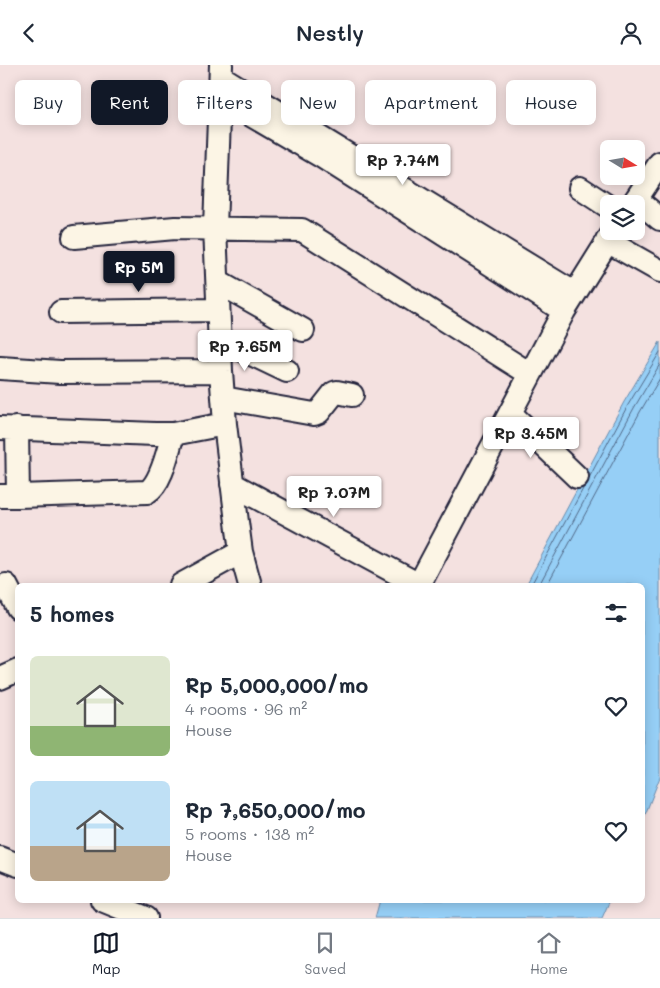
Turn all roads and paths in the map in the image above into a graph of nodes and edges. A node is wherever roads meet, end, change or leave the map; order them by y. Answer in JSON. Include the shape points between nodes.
{"nodes":[{"id":1,"x":271,"y":112,"type":"edge"},
{"id":2,"x":219,"y":125,"type":"edge"},
{"id":3,"x":660,"y":163,"type":"edge"},
{"id":4,"x":580,"y":188,"type":"dead end"},
{"id":5,"x":638,"y":195,"type":"edge"},
{"id":6,"x":600,"y":201,"type":"edge"},
{"id":7,"x":645,"y":209,"type":"edge"},
{"id":8,"x":660,"y":219,"type":"edge"},
{"id":9,"x":216,"y":227,"type":"junction"},
{"id":10,"x":74,"y":237,"type":"dead end"},
{"id":11,"x":608,"y":240,"type":"edge"},
{"id":12,"x":616,"y":240,"type":"edge"},
{"id":13,"x":660,"y":271,"type":"edge"},
{"id":14,"x":218,"y":282,"type":"junction"},
{"id":15,"x":569,"y":302,"type":"junction"},
{"id":16,"x":218,"y":310,"type":"junction"},
{"id":17,"x":61,"y":313,"type":"dead end"},
{"id":18,"x":303,"y":330,"type":"dead end"},
{"id":19,"x":220,"y":339,"type":"junction"},
{"id":20,"x":0,"y":368,"type":"edge"},
{"id":21,"x":221,"y":371,"type":"junction"},
{"id":22,"x":287,"y":371,"type":"dead end"},
{"id":23,"x":530,"y":374,"type":"junction"},
{"id":24,"x":352,"y":395,"type":"dead end"},
{"id":25,"x":223,"y":398,"type":"junction"},
{"id":26,"x":511,"y":413,"type":"junction"},
{"id":27,"x":225,"y":424,"type":"junction"},
{"id":28,"x":8,"y":428,"type":"edge"},
{"id":29,"x":173,"y":433,"type":"junction"},
{"id":30,"x":577,"y":477,"type":"dead end"},
{"id":31,"x":232,"y":484,"type":"junction"},
{"id":32,"x":9,"y":496,"type":"edge"},
{"id":33,"x":242,"y":552,"type":"junction"},
{"id":34,"x":185,"y":583,"type":"edge"},
{"id":35,"x":250,"y":583,"type":"edge"},
{"id":36,"x":415,"y":583,"type":"edge"},
{"id":37,"x":420,"y":583,"type":"edge"},
{"id":38,"x":6,"y":585,"type":"dead end"},
{"id":39,"x":15,"y":602,"type":"edge"},
{"id":40,"x":15,"y":671,"type":"edge"},
{"id":41,"x":0,"y":678,"type":"edge"},
{"id":42,"x":0,"y":858,"type":"edge"},
{"id":43,"x":15,"y":864,"type":"edge"},
{"id":44,"x":109,"y":903,"type":"edge"},
{"id":45,"x":146,"y":918,"type":"edge"}],
"edges":[{"from":1,"to":15,"type":"street"},
{"from":2,"to":9,"type":"street"},
{"from":3,"to":5,"type":"street"},
{"from":4,"to":6,"type":"street"},
{"from":7,"to":8,"type":"street"},
{"from":9,"to":10,"type":"street"},
{"from":9,"to":14,"type":"street"},
{"from":9,"to":23,"type":"street","via":[[302,230]]},
{"from":11,"to":15,"type":"street"},
{"from":12,"to":13,"type":"street"},
{"from":14,"to":16,"type":"street"},
{"from":14,"to":18,"type":"street"},
{"from":15,"to":23,"type":"street"},
{"from":16,"to":17,"type":"street"},
{"from":16,"to":19,"type":"street"},
{"from":19,"to":21,"type":"street"},
{"from":19,"to":22,"type":"street"},
{"from":20,"to":21,"type":"street","via":[[60,372]]},
{"from":21,"to":25,"type":"street"},
{"from":23,"to":26,"type":"street"},
{"from":24,"to":25,"type":"street","via":[[334,393],[314,414]]},
{"from":25,"to":27,"type":"street"},
{"from":26,"to":30,"type":"street"},
{"from":26,"to":37,"type":"street"},
{"from":27,"to":29,"type":"street"},
{"from":27,"to":31,"type":"street"},
{"from":28,"to":29,"type":"street"},
{"from":28,"to":32,"type":"street"},
{"from":29,"to":32,"type":"street","via":[[157,481],[147,492]]},
{"from":31,"to":33,"type":"street"},
{"from":31,"to":36,"type":"street"},
{"from":33,"to":34,"type":"street"},
{"from":33,"to":35,"type":"street"},
{"from":38,"to":39,"type":"street"},
{"from":40,"to":41,"type":"street"},
{"from":42,"to":43,"type":"street"},
{"from":44,"to":45,"type":"street"}]}
